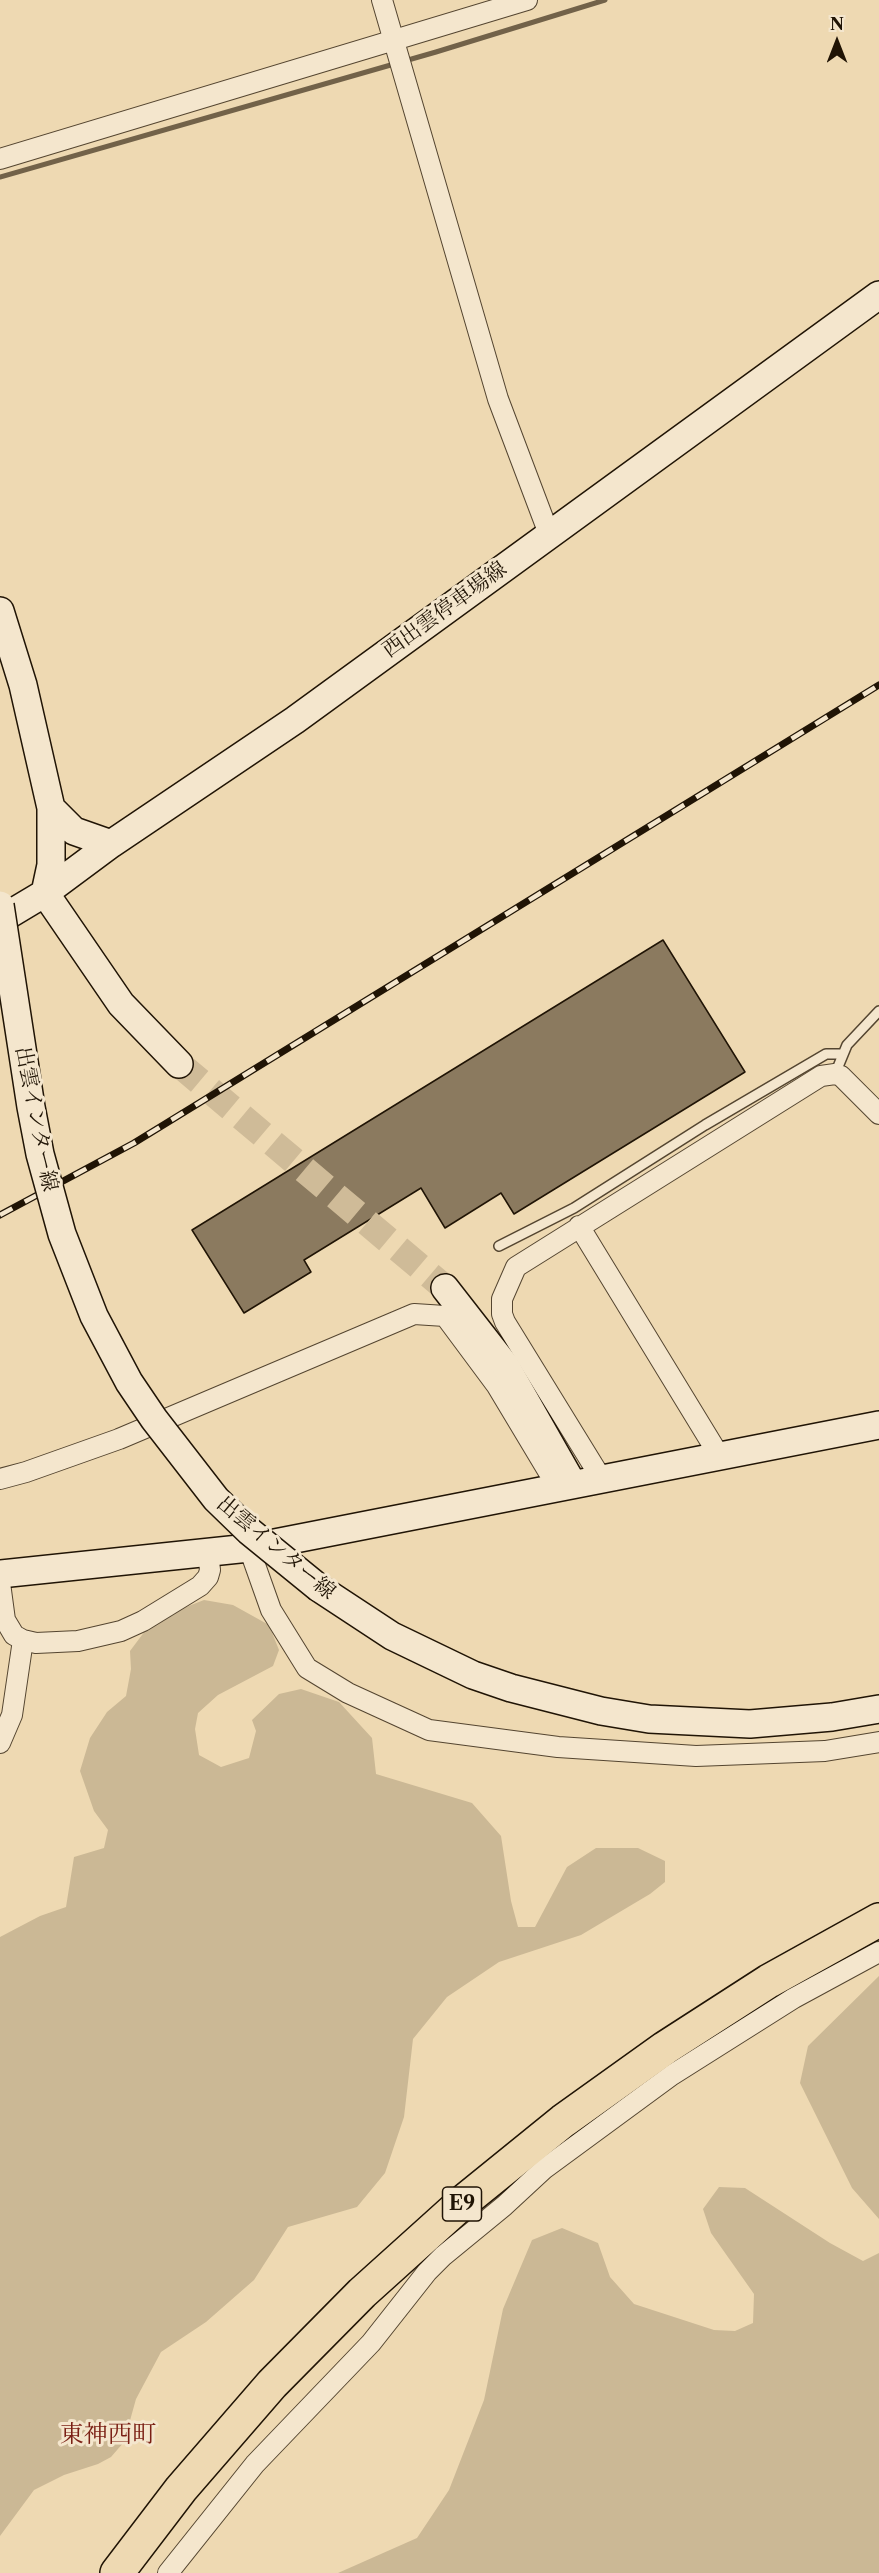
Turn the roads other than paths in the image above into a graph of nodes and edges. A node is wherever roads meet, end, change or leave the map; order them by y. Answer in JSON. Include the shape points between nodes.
{"nodes":[{"id":1,"x":382,"y":0,"type":"edge"},
{"id":2,"x":527,"y":0,"type":"edge"},
{"id":3,"x":393,"y":39,"type":"junction"},
{"id":4,"x":0,"y":159,"type":"edge"},
{"id":5,"x":879,"y":295,"type":"edge"},
{"id":6,"x":549,"y":534,"type":"junction"},
{"id":7,"x":0,"y":611,"type":"edge"},
{"id":8,"x":51,"y":808,"type":"junction"},
{"id":9,"x":111,"y":844,"type":"junction"},
{"id":10,"x":45,"y":893,"type":"junction"},
{"id":11,"x":1,"y":913,"type":"edge"},
{"id":12,"x":879,"y":1011,"type":"edge"},
{"id":13,"x":841,"y":1054,"type":"junction"},
{"id":14,"x":179,"y":1064,"type":"tunnel mouth"},
{"id":15,"x":835,"y":1074,"type":"junction"},
{"id":16,"x":879,"y":1114,"type":"edge"},
{"id":17,"x":579,"y":1226,"type":"junction"},
{"id":18,"x":499,"y":1246,"type":"dead end"},
{"id":19,"x":445,"y":1288,"type":"tunnel mouth"},
{"id":20,"x":879,"y":1425,"type":"edge"},
{"id":21,"x":720,"y":1457,"type":"junction"},
{"id":22,"x":602,"y":1478,"type":"junction"},
{"id":23,"x":0,"y":1479,"type":"edge"},
{"id":24,"x":565,"y":1485,"type":"junction"},
{"id":25,"x":249,"y":1548,"type":"junction"},
{"id":26,"x":208,"y":1553,"type":"junction"},
{"id":27,"x":0,"y":1575,"type":"edge"},
{"id":28,"x":0,"y":1583,"type":"edge"},
{"id":29,"x":23,"y":1640,"type":"junction"},
{"id":30,"x":879,"y":1708,"type":"edge"},
{"id":31,"x":879,"y":1742,"type":"edge"},
{"id":32,"x":0,"y":1743,"type":"edge"},
{"id":33,"x":879,"y":1920,"type":"edge"},
{"id":34,"x":879,"y":1952,"type":"edge"},
{"id":35,"x":117,"y":2573,"type":"edge"},
{"id":36,"x":168,"y":2573,"type":"edge"}],
"edges":[{"from":1,"to":3,"type":"street"},
{"from":2,"to":3,"type":"street"},
{"from":3,"to":4,"type":"street"},
{"from":3,"to":6,"type":"street","via":[[498,399]]},
{"from":5,"to":6,"type":"main road","name":"西出雲停車場線"},
{"from":6,"to":9,"type":"main road","name":"西出雲停車場線","via":[[296,720]]},
{"from":7,"to":8,"type":"main road","via":[[23,685]]},
{"from":8,"to":9,"type":"main road","via":[[74,831]]},
{"from":8,"to":10,"type":"main road","via":[[51,865]]},
{"from":9,"to":10,"type":"main road","name":"西出雲停車場線"},
{"from":10,"to":11,"type":"main road","name":"西出雲停車場線"},
{"from":10,"to":14,"type":"main road","via":[[121,1004]]},
{"from":11,"to":30,"type":"main road","name":"出雲インター線","bridge":true,"via":[[40,1154],[62,1234],[94,1316],[154,1419],[216,1499],[249,1531],[319,1588],[392,1636],[473,1675],[511,1688],[649,1719],[750,1724],[832,1717]]},
{"from":12,"to":13,"type":"lane"},
{"from":13,"to":15,"type":"lane"},
{"from":13,"to":18,"type":"lane","via":[[826,1054],[574,1208]]},
{"from":15,"to":16,"type":"street","via":[[848,1081]]},
{"from":15,"to":17,"type":"street","via":[[821,1076]]},
{"from":17,"to":21,"type":"street"},
{"from":17,"to":22,"type":"street","via":[[516,1267],[502,1299],[502,1314]]},
{"from":19,"to":24,"type":"main road","via":[[505,1365]]},
{"from":20,"to":21,"type":"main road"},
{"from":21,"to":22,"type":"main road"},
{"from":22,"to":24,"type":"main road"},
{"from":23,"to":24,"type":"street","via":[[119,1439],[414,1314],[445,1316]]},
{"from":24,"to":25,"type":"main road"},
{"from":25,"to":26,"type":"main road"},
{"from":25,"to":31,"type":"street","via":[[271,1610],[307,1668],[348,1693],[429,1730],[558,1747],[696,1756],[825,1751]]},
{"from":26,"to":27,"type":"main road"},
{"from":26,"to":29,"type":"street","via":[[210,1570],[200,1586],[121,1631],[78,1641]]},
{"from":28,"to":29,"type":"street","via":[[8,1628]]},
{"from":29,"to":32,"type":"street","via":[[12,1715]]},
{"from":33,"to":35,"type":"highway","number":"E9","via":[[769,1981],[665,2048],[563,2121],[464,2202],[362,2293],[272,2384],[181,2489]]},
{"from":34,"to":36,"type":"street","via":[[794,1998],[663,2082],[544,2169],[443,2256],[371,2343],[255,2464]]}]}
